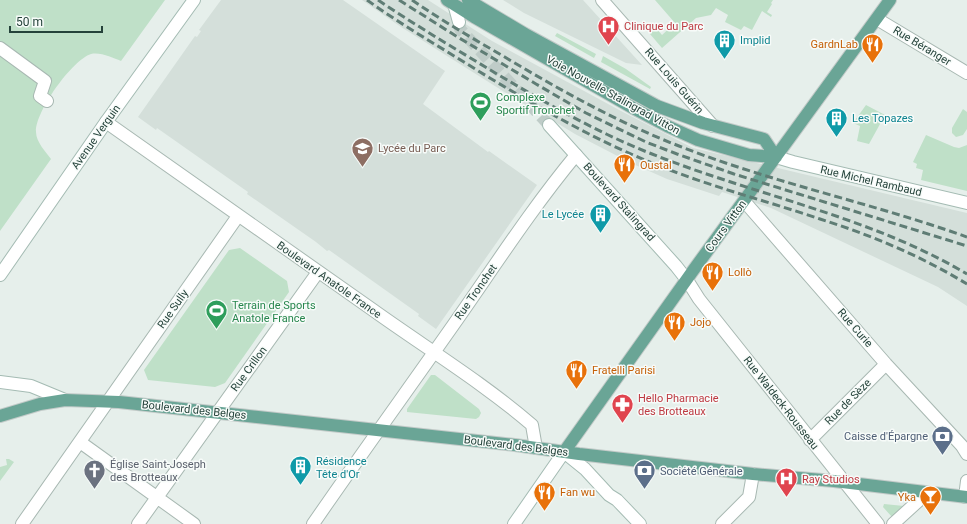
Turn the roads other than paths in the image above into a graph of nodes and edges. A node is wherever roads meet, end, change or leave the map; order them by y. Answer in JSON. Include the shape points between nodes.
{"nodes":[{"id":1,"x":194,"y":0,"type":"edge"},
{"id":2,"x":468,"y":0,"type":"edge"},
{"id":3,"x":602,"y":0,"type":"edge"},
{"id":4,"x":890,"y":0,"type":"edge"},
{"id":5,"x":450,"y":2,"type":"edge"},
{"id":6,"x":877,"y":19,"type":"junction"},
{"id":7,"x":459,"y":22,"type":"tunnel mouth"},
{"id":8,"x":0,"y":48,"type":"edge"},
{"id":9,"x":967,"y":73,"type":"edge"},
{"id":10,"x":47,"y":101,"type":"dead end"},
{"id":11,"x":106,"y":122,"type":"junction"},
{"id":12,"x":549,"y":125,"type":"tunnel mouth"},
{"id":13,"x":714,"y":126,"type":"junction"},
{"id":14,"x":576,"y":155,"type":"junction"},
{"id":15,"x":776,"y":157,"type":"junction"},
{"id":16,"x":744,"y":202,"type":"junction"},
{"id":17,"x":967,"y":203,"type":"edge"},
{"id":18,"x":238,"y":216,"type":"junction"},
{"id":19,"x":318,"y":272,"type":"junction"},
{"id":20,"x":0,"y":275,"type":"edge"},
{"id":21,"x":687,"y":280,"type":"junction"},
{"id":22,"x":434,"y":352,"type":"junction"},
{"id":23,"x":886,"y":364,"type":"junction"},
{"id":24,"x":0,"y":382,"type":"edge"},
{"id":25,"x":65,"y":400,"type":"junction"},
{"id":26,"x":107,"y":402,"type":"junction"},
{"id":27,"x":218,"y":413,"type":"junction"},
{"id":28,"x":0,"y":416,"type":"edge"},
{"id":29,"x":377,"y":431,"type":"junction"},
{"id":30,"x":810,"y":440,"type":"junction"},
{"id":31,"x":80,"y":442,"type":"junction"},
{"id":32,"x":536,"y":448,"type":"junction"},
{"id":33,"x":564,"y":452,"type":"junction"},
{"id":34,"x":967,"y":454,"type":"edge"},
{"id":35,"x":752,"y":474,"type":"junction"},
{"id":36,"x":967,"y":481,"type":"edge"},
{"id":37,"x":845,"y":484,"type":"junction"},
{"id":38,"x":927,"y":493,"type":"junction"},
{"id":39,"x":157,"y":497,"type":"junction"},
{"id":40,"x":966,"y":497,"type":"edge"},
{"id":41,"x":22,"y":524,"type":"edge"},
{"id":42,"x":138,"y":524,"type":"edge"},
{"id":43,"x":194,"y":524,"type":"edge"},
{"id":44,"x":313,"y":524,"type":"edge"},
{"id":45,"x":514,"y":524,"type":"edge"},
{"id":46,"x":640,"y":524,"type":"edge"},
{"id":47,"x":722,"y":524,"type":"edge"},
{"id":48,"x":878,"y":524,"type":"edge"},
{"id":49,"x":893,"y":524,"type":"edge"}],
"edges":[{"from":1,"to":11,"type":"street","name":"Avenue Verguin"},
{"from":2,"to":13,"type":"main road","name":"Voie Nouvelle Stalingrad Vitton","via":[[657,106]]},
{"from":3,"to":13,"type":"street","name":"Rue Louis Guérin"},
{"from":4,"to":6,"type":"main road","name":"Cours Vitton"},
{"from":5,"to":7,"type":"street"},
{"from":5,"to":15,"type":"main road","name":"Voie Nouvelle Stalingrad Vitton","via":[[667,126],[698,140],[749,155]]},
{"from":6,"to":9,"type":"street","name":"Rue Béranger"},
{"from":6,"to":15,"type":"main road","name":"Cours Vitton"},
{"from":8,"to":10,"type":"street","via":[[45,81],[40,96]]},
{"from":11,"to":18,"type":"street","name":"Boulevard Anatole France"},
{"from":11,"to":20,"type":"street","name":"Avenue Verguin"},
{"from":12,"to":14,"type":"street","name":"Boulevard Stalingrad"},
{"from":13,"to":15,"type":"main road","name":"Voie Nouvelle Stalingrad Vitton","via":[[764,139]]},
{"from":14,"to":21,"type":"street","name":"Boulevard Stalingrad"},
{"from":14,"to":22,"type":"street","name":"Rue Tronchet"},
{"from":15,"to":16,"type":"main road","name":"Cours Vitton"},
{"from":15,"to":17,"type":"street","name":"Rue Michel Rambaud"},
{"from":16,"to":21,"type":"main road","name":"Cours Vitton"},
{"from":16,"to":23,"type":"street","name":"Rue Curie"},
{"from":18,"to":19,"type":"street","name":"Boulevard Anatole France"},
{"from":18,"to":26,"type":"street","name":"Rue Sully"},
{"from":19,"to":22,"type":"street","name":"Boulevard Anatole France"},
{"from":19,"to":27,"type":"street","name":"Rue Crillon"},
{"from":21,"to":30,"type":"street","name":"Rue Waldeck-Rousseau","via":[[699,299]]},
{"from":21,"to":33,"type":"main road","name":"Cours Vitton"},
{"from":22,"to":29,"type":"street","name":"Rue Tronchet"},
{"from":22,"to":32,"type":"street","name":"Boulevard Anatole France","via":[[532,425]]},
{"from":23,"to":30,"type":"street","name":"Rue de Sèze"},
{"from":23,"to":34,"type":"street","name":"Rue Curie"},
{"from":24,"to":25,"type":"street","name":"Boulevard des Belges","via":[[31,386]]},
{"from":25,"to":26,"type":"main road","name":"Boulevard des Belges"},
{"from":25,"to":28,"type":"main road","name":"Boulevard des Belges","via":[[40,404]]},
{"from":26,"to":27,"type":"main road","name":"Boulevard des Belges"},
{"from":26,"to":31,"type":"street","name":"Rue Sully"},
{"from":27,"to":29,"type":"main road","name":"Boulevard des Belges"},
{"from":27,"to":39,"type":"street","name":"Rue Crillon"},
{"from":29,"to":32,"type":"main road","name":"Boulevard des Belges"},
{"from":29,"to":44,"type":"street","name":"Rue Tronchet"},
{"from":30,"to":37,"type":"street","name":"Rue Waldeck-Rousseau"},
{"from":31,"to":39,"type":"street"},
{"from":31,"to":41,"type":"street"},
{"from":32,"to":33,"type":"main road","name":"Boulevard des Belges"},
{"from":33,"to":35,"type":"main road","name":"Boulevard des Belges"},
{"from":33,"to":45,"type":"street"},
{"from":33,"to":46,"type":"street"},
{"from":35,"to":37,"type":"main road","name":"Boulevard des Belges"},
{"from":35,"to":47,"type":"street","via":[[749,497]]},
{"from":36,"to":40,"type":"street"},
{"from":37,"to":38,"type":"main road","name":"Boulevard des Belges"},
{"from":37,"to":48,"type":"street","name":"Rue Waldeck-Rousseau"},
{"from":38,"to":40,"type":"main road","name":"Boulevard des Belges"},
{"from":38,"to":49,"type":"street"},
{"from":39,"to":42,"type":"street","name":"Rue Crillon"},
{"from":39,"to":43,"type":"street"}]}
